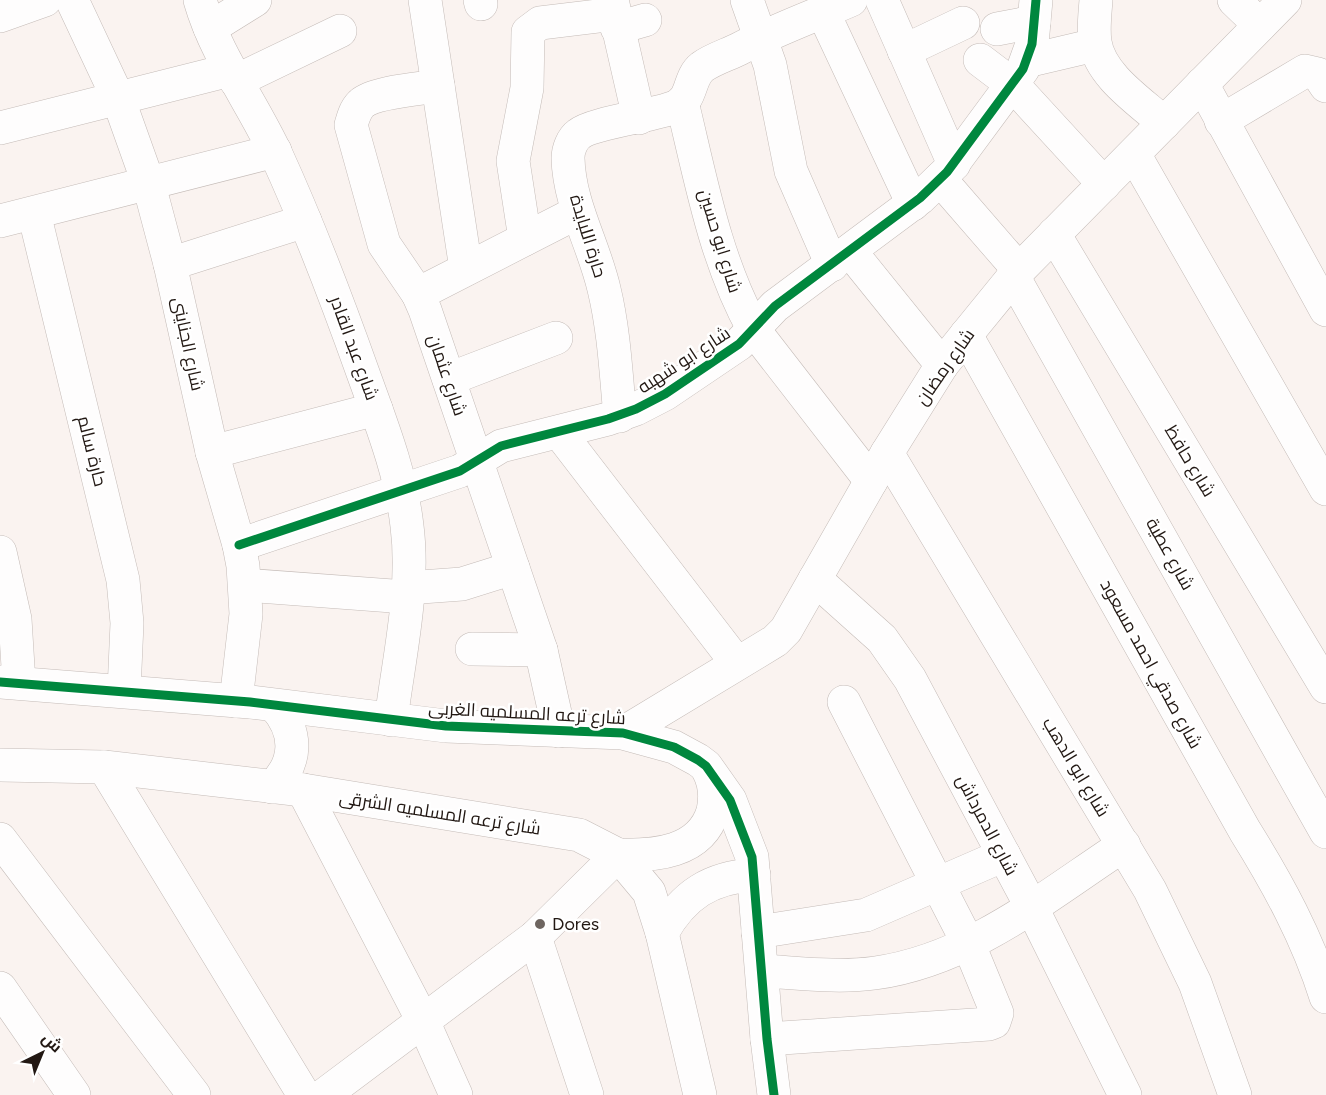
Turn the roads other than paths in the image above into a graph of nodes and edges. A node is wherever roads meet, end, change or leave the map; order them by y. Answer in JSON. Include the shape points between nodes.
{"nodes":[{"id":1,"x":45,"y":0,"type":"edge"},
{"id":2,"x":72,"y":0,"type":"edge"},
{"id":3,"x":255,"y":0,"type":"edge"},
{"id":4,"x":425,"y":0,"type":"edge"},
{"id":5,"x":747,"y":0,"type":"edge"},
{"id":6,"x":882,"y":0,"type":"edge"},
{"id":7,"x":1096,"y":0,"type":"edge"},
{"id":8,"x":1234,"y":0,"type":"edge"},
{"id":9,"x":1285,"y":0,"type":"edge"},
{"id":10,"x":837,"y":6,"type":"edge"},
{"id":11,"x":1035,"y":11,"type":"edge"},
{"id":12,"x":205,"y":14,"type":"edge"},
{"id":13,"x":0,"y":16,"type":"edge"},
{"id":14,"x":622,"y":16,"type":"edge"},
{"id":15,"x":963,"y":24,"type":"dead end"},
{"id":16,"x":1260,"y":25,"type":"junction"},
{"id":17,"x":997,"y":29,"type":"dead end"},
{"id":18,"x":340,"y":31,"type":"dead end"},
{"id":19,"x":762,"y":38,"type":"junction"},
{"id":20,"x":1095,"y":45,"type":"junction"},
{"id":21,"x":904,"y":51,"type":"junction"},
{"id":22,"x":980,"y":60,"type":"dead end"},
{"id":23,"x":1020,"y":73,"type":"junction"},
{"id":24,"x":233,"y":76,"type":"junction"},
{"id":25,"x":1202,"y":84,"type":"junction"},
{"id":26,"x":438,"y":86,"type":"junction"},
{"id":27,"x":1326,"y":86,"type":"edge"},
{"id":28,"x":117,"y":98,"type":"junction"},
{"id":29,"x":682,"y":102,"type":"junction"},
{"id":30,"x":639,"y":118,"type":"junction"},
{"id":31,"x":1221,"y":121,"type":"junction"},
{"id":32,"x":1164,"y":123,"type":"junction"},
{"id":33,"x":0,"y":128,"type":"edge"},
{"id":34,"x":275,"y":151,"type":"junction"},
{"id":35,"x":1134,"y":154,"type":"junction"},
{"id":36,"x":947,"y":172,"type":"junction"},
{"id":37,"x":1104,"y":184,"type":"junction"},
{"id":38,"x":149,"y":185,"type":"junction"},
{"id":39,"x":913,"y":204,"type":"junction"},
{"id":40,"x":578,"y":212,"type":"junction"},
{"id":41,"x":34,"y":213,"type":"junction"},
{"id":42,"x":305,"y":220,"type":"junction"},
{"id":43,"x":0,"y":221,"type":"edge"},
{"id":44,"x":1054,"y":234,"type":"junction"},
{"id":45,"x":525,"y":239,"type":"junction"},
{"id":46,"x":841,"y":258,"type":"junction"},
{"id":47,"x":170,"y":264,"type":"junction"},
{"id":48,"x":466,"y":269,"type":"junction"},
{"id":49,"x":1016,"y":273,"type":"junction"},
{"id":50,"x":418,"y":294,"type":"junction"},
{"id":51,"x":1326,"y":310,"type":"edge"},
{"id":52,"x":754,"y":330,"type":"junction"},
{"id":53,"x":966,"y":335,"type":"junction"},
{"id":54,"x":556,"y":338,"type":"dead end"},
{"id":55,"x":942,"y":365,"type":"junction"},
{"id":56,"x":449,"y":379,"type":"junction"},
{"id":57,"x":376,"y":409,"type":"junction"},
{"id":58,"x":620,"y":416,"type":"junction"},
{"id":59,"x":559,"y":432,"type":"junction"},
{"id":60,"x":212,"y":452,"type":"junction"},
{"id":61,"x":887,"y":453,"type":"junction"},
{"id":62,"x":477,"y":461,"type":"junction"},
{"id":63,"x":871,"y":481,"type":"junction"},
{"id":64,"x":1326,"y":489,"type":"edge"},
{"id":65,"x":401,"y":491,"type":"junction"},
{"id":66,"x":239,"y":545,"type":"junction"},
{"id":67,"x":0,"y":552,"type":"edge"},
{"id":68,"x":513,"y":568,"type":"junction"},
{"id":69,"x":815,"y":579,"type":"junction"},
{"id":70,"x":245,"y":585,"type":"junction"},
{"id":71,"x":407,"y":592,"type":"junction"},
{"id":72,"x":472,"y":649,"type":"dead end"},
{"id":73,"x":541,"y":650,"type":"junction"},
{"id":74,"x":736,"y":662,"type":"junction"},
{"id":75,"x":9,"y":683,"type":"edge"},
{"id":76,"x":1326,"y":687,"type":"edge"},
{"id":77,"x":124,"y":691,"type":"junction"},
{"id":78,"x":236,"y":701,"type":"junction"},
{"id":79,"x":844,"y":702,"type":"dead end"},
{"id":80,"x":275,"y":706,"type":"junction"},
{"id":81,"x":391,"y":720,"type":"junction"},
{"id":82,"x":559,"y":730,"type":"junction"},
{"id":83,"x":623,"y":733,"type":"junction"},
{"id":84,"x":0,"y":765,"type":"edge"},
{"id":85,"x":706,"y":766,"type":"junction"},
{"id":86,"x":104,"y":767,"type":"junction"},
{"id":87,"x":287,"y":789,"type":"junction"},
{"id":88,"x":1326,"y":832,"type":"edge"},
{"id":89,"x":0,"y":839,"type":"edge"},
{"id":90,"x":1124,"y":845,"type":"junction"},
{"id":91,"x":618,"y":855,"type":"junction"},
{"id":92,"x":1004,"y":855,"type":"junction"},
{"id":93,"x":754,"y":875,"type":"junction"},
{"id":94,"x":938,"y":884,"type":"junction"},
{"id":95,"x":1030,"y":906,"type":"junction"},
{"id":96,"x":758,"y":932,"type":"junction"},
{"id":97,"x":662,"y":933,"type":"junction"},
{"id":98,"x":535,"y":937,"type":"junction"},
{"id":99,"x":969,"y":945,"type":"junction"},
{"id":100,"x":762,"y":971,"type":"junction"},
{"id":101,"x":0,"y":988,"type":"edge"},
{"id":102,"x":1326,"y":997,"type":"edge"},
{"id":103,"x":423,"y":1021,"type":"junction"},
{"id":104,"x":767,"y":1039,"type":"junction"},
{"id":105,"x":1118,"y":1094,"type":"edge"},
{"id":106,"x":74,"y":1095,"type":"edge"},
{"id":107,"x":194,"y":1095,"type":"edge"},
{"id":108,"x":304,"y":1095,"type":"edge"},
{"id":109,"x":324,"y":1095,"type":"edge"},
{"id":110,"x":456,"y":1095,"type":"edge"},
{"id":111,"x":587,"y":1095,"type":"edge"},
{"id":112,"x":700,"y":1095,"type":"edge"},
{"id":113,"x":774,"y":1095,"type":"edge"},
{"id":114,"x":1235,"y":1095,"type":"edge"}],
"edges":[{"from":1,"to":13,"type":"street"},
{"from":2,"to":28,"type":"street","name":"شارع الجناينى"},
{"from":3,"to":12,"type":"street"},
{"from":4,"to":26,"type":"street"},
{"from":5,"to":19,"type":"street"},
{"from":6,"to":21,"type":"street","name":"شارع عطية"},
{"from":7,"to":20,"type":"street"},
{"from":8,"to":16,"type":"street"},
{"from":9,"to":16,"type":"street","name":"شارع رمضان"},
{"from":10,"to":19,"type":"street"},
{"from":10,"to":39,"type":"street"},
{"from":11,"to":17,"type":"street"},
{"from":11,"to":23,"type":"street","name":"شارع ابو شهبه"},
{"from":12,"to":24,"type":"street","name":"شارع عبد القادر"},
{"from":14,"to":30,"type":"street"},
{"from":14,"to":45,"type":"street","via":[[540,23],[528,32],[527,88],[513,161]]},
{"from":15,"to":21,"type":"street"},
{"from":16,"to":25,"type":"street","name":"شارع رمضان"},
{"from":18,"to":24,"type":"street"},
{"from":19,"to":29,"type":"street","via":[[701,68]]},
{"from":19,"to":46,"type":"street","via":[[791,171]]},
{"from":20,"to":23,"type":"street"},
{"from":20,"to":32,"type":"street","via":[[1112,75]]},
{"from":21,"to":36,"type":"street","name":"شارع عطية"},
{"from":22,"to":23,"type":"street"},
{"from":23,"to":36,"type":"street","name":"شارع ابو شهبه"},
{"from":23,"to":37,"type":"street"},
{"from":24,"to":28,"type":"street"},
{"from":24,"to":34,"type":"street","name":"شارع عبد القادر"},
{"from":25,"to":31,"type":"street"},
{"from":25,"to":32,"type":"street","name":"شارع رمضان"},
{"from":26,"to":48,"type":"street"},
{"from":26,"to":50,"type":"street","name":"شارع عثمان","via":[[372,98],[362,103],[351,125],[384,244]]},
{"from":27,"to":31,"type":"street","via":[[1318,74],[1305,71]]},
{"from":28,"to":33,"type":"street"},
{"from":28,"to":38,"type":"street","name":"شارع الجناينى"},
{"from":29,"to":30,"type":"street","name":"حارة اللبايدة"},
{"from":29,"to":52,"type":"street","name":"شارع ابو حسين","via":[[718,247]]},
{"from":30,"to":40,"type":"street","name":"حارة اللبايدة","via":[[589,129],[573,140],[568,157]]},
{"from":31,"to":51,"type":"street"},
{"from":32,"to":35,"type":"street","name":"شارع رمضان"},
{"from":34,"to":38,"type":"street"},
{"from":34,"to":42,"type":"street","name":"شارع عبد القادر"},
{"from":35,"to":37,"type":"street","name":"شارع رمضان"},
{"from":35,"to":64,"type":"street"},
{"from":36,"to":39,"type":"street","name":"شارع ابو شهبه"},
{"from":36,"to":49,"type":"street","name":"شارع عطية"},
{"from":37,"to":44,"type":"street","name":"شارع رمضان"},
{"from":38,"to":41,"type":"street"},
{"from":38,"to":47,"type":"street","name":"شارع الجناينى"},
{"from":39,"to":46,"type":"street","name":"شارع ابو شهبه"},
{"from":40,"to":45,"type":"street"},
{"from":40,"to":58,"type":"street","name":"حارة اللبايدة","via":[[604,289]]},
{"from":41,"to":43,"type":"street"},
{"from":41,"to":77,"type":"street","name":"حارة سالم","via":[[123,579],[127,634]]},
{"from":42,"to":47,"type":"street"},
{"from":42,"to":57,"type":"street","name":"شارع عبد القادر"},
{"from":44,"to":49,"type":"street","name":"شارع رمضان"},
{"from":44,"to":76,"type":"street","name":"شارع حافظ"},
{"from":45,"to":48,"type":"street"},
{"from":46,"to":52,"type":"street","name":"شارع ابو شهبه","via":[[775,306]]},
{"from":46,"to":55,"type":"street"},
{"from":47,"to":60,"type":"street","name":"شارع الجناينى"},
{"from":48,"to":50,"type":"street"},
{"from":49,"to":53,"type":"street","name":"شارع رمضان"},
{"from":49,"to":88,"type":"street","name":"شارع عطية"},
{"from":50,"to":56,"type":"street","name":"شارع عثمان"},
{"from":52,"to":58,"type":"street","name":"شارع ابو شهبه","via":[[665,394]]},
{"from":52,"to":63,"type":"street","name":"شارع ابو حسين"},
{"from":53,"to":55,"type":"street","name":"شارع رمضان"},
{"from":53,"to":102,"type":"street","name":"شارع صدقي احمد مسعود","via":[[1275,879],[1301,929]]},
{"from":54,"to":56,"type":"street"},
{"from":55,"to":61,"type":"street","name":"شارع رمضان"},
{"from":56,"to":62,"type":"street","name":"شارع عثمان"},
{"from":57,"to":60,"type":"street"},
{"from":57,"to":65,"type":"street","name":"شارع عبد القادر"},
{"from":58,"to":59,"type":"street","name":"شارع ابو شهبه"},
{"from":59,"to":62,"type":"street","name":"شارع ابو شهبه","via":[[501,446]]},
{"from":59,"to":74,"type":"street"},
{"from":60,"to":66,"type":"street","name":"شارع الجناينى"},
{"from":61,"to":63,"type":"street","name":"شارع رمضان"},
{"from":61,"to":90,"type":"street","name":"شارع ابو الدهب"},
{"from":62,"to":65,"type":"street","name":"شارع ابو شهبه","via":[[460,471]]},
{"from":62,"to":68,"type":"street","name":"شارع عثمان"},
{"from":63,"to":69,"type":"street","name":"شارع رمضان"},
{"from":65,"to":66,"type":"street","name":"شارع ابو شهبه"},
{"from":65,"to":71,"type":"street","name":"شارع عبد القادر","via":[[407,527]]},
{"from":66,"to":70,"type":"street","name":"شارع الجناينى"},
{"from":67,"to":75,"type":"street","via":[[15,619]]},
{"from":68,"to":71,"type":"street","via":[[462,584]]},
{"from":68,"to":73,"type":"street","name":"شارع عثمان"},
{"from":69,"to":74,"type":"street","name":"شارع رمضان","via":[[781,635]]},
{"from":69,"to":92,"type":"street","name":"شارع الدمرداش","via":[[864,622],[897,658]]},
{"from":70,"to":71,"type":"street"},
{"from":70,"to":78,"type":"street","name":"شارع الجناينى","via":[[246,614]]},
{"from":71,"to":81,"type":"street","name":"شارع عبد القادر"},
{"from":72,"to":73,"type":"street"},
{"from":73,"to":82,"type":"street","name":"شارع عثمان"},
{"from":74,"to":83,"type":"street","name":"شارع رمضان"},
{"from":75,"to":77,"type":"street","name":"شارع ترعه المسلميه الغربى"},
{"from":77,"to":78,"type":"street","name":"شارع ترعه المسلميه الغربى"},
{"from":78,"to":80,"type":"street","name":"شارع ترعه المسلميه الغربى"},
{"from":79,"to":94,"type":"street"},
{"from":80,"to":81,"type":"street","name":"شارع ترعه المسلميه الغربى"},
{"from":80,"to":87,"type":"street","via":[[284,716],[293,741]]},
{"from":81,"to":82,"type":"street","name":"شارع ترعه المسلميه الغربى"},
{"from":82,"to":83,"type":"street","name":"شارع ترعه المسلميه الغربى"},
{"from":83,"to":85,"type":"street","name":"شارع ترعه المسلميه الغربى","via":[[674,747]]},
{"from":84,"to":86,"type":"street","name":"شارع ترعه المسلميه الشرقى"},
{"from":85,"to":91,"type":"street","via":[[715,801],[701,833],[693,841],[658,854]]},
{"from":85,"to":93,"type":"street","name":"شارع ترعه المسلميه الغربى","via":[[740,820],[753,857]]},
{"from":86,"to":87,"type":"street","name":"شارع ترعه المسلميه الشرقى"},
{"from":86,"to":108,"type":"street"},
{"from":87,"to":91,"type":"street","name":"شارع ترعه المسلميه الشرقى","via":[[579,835]]},
{"from":87,"to":103,"type":"street"},
{"from":89,"to":107,"type":"street"},
{"from":90,"to":95,"type":"street"},
{"from":90,"to":114,"type":"street","name":"شارع ابو الدهب","via":[[1195,983]]},
{"from":91,"to":97,"type":"street","name":"شارع ترعه المسلميه الشرقى","via":[[649,892]]},
{"from":91,"to":98,"type":"street"},
{"from":92,"to":94,"type":"street"},
{"from":92,"to":95,"type":"street","name":"شارع الدمرداش"},
{"from":93,"to":96,"type":"street","name":"شارع ترعه المسلميه الغربى"},
{"from":93,"to":97,"type":"street","via":[[716,881],[699,889],[684,901]]},
{"from":94,"to":96,"type":"street","via":[[866,915]]},
{"from":94,"to":99,"type":"street"},
{"from":95,"to":99,"type":"street"},
{"from":95,"to":105,"type":"street","name":"شارع الدمرداش"},
{"from":96,"to":100,"type":"street","name":"شارع ترعه المسلميه الغربى"},
{"from":97,"to":112,"type":"street","name":"شارع ترعه المسلميه الشرقى"},
{"from":98,"to":103,"type":"street"},
{"from":98,"to":111,"type":"street"},
{"from":99,"to":100,"type":"street","via":[[939,958],[874,974]]},
{"from":99,"to":104,"type":"street","via":[[997,1008],[996,1018],[988,1024]]},
{"from":100,"to":104,"type":"street","name":"شارع ترعه المسلميه الغربى"},
{"from":101,"to":106,"type":"street"},
{"from":103,"to":109,"type":"street"},
{"from":103,"to":110,"type":"street"},
{"from":104,"to":113,"type":"street","name":"شارع ترعه المسلميه الغربى"}]}
